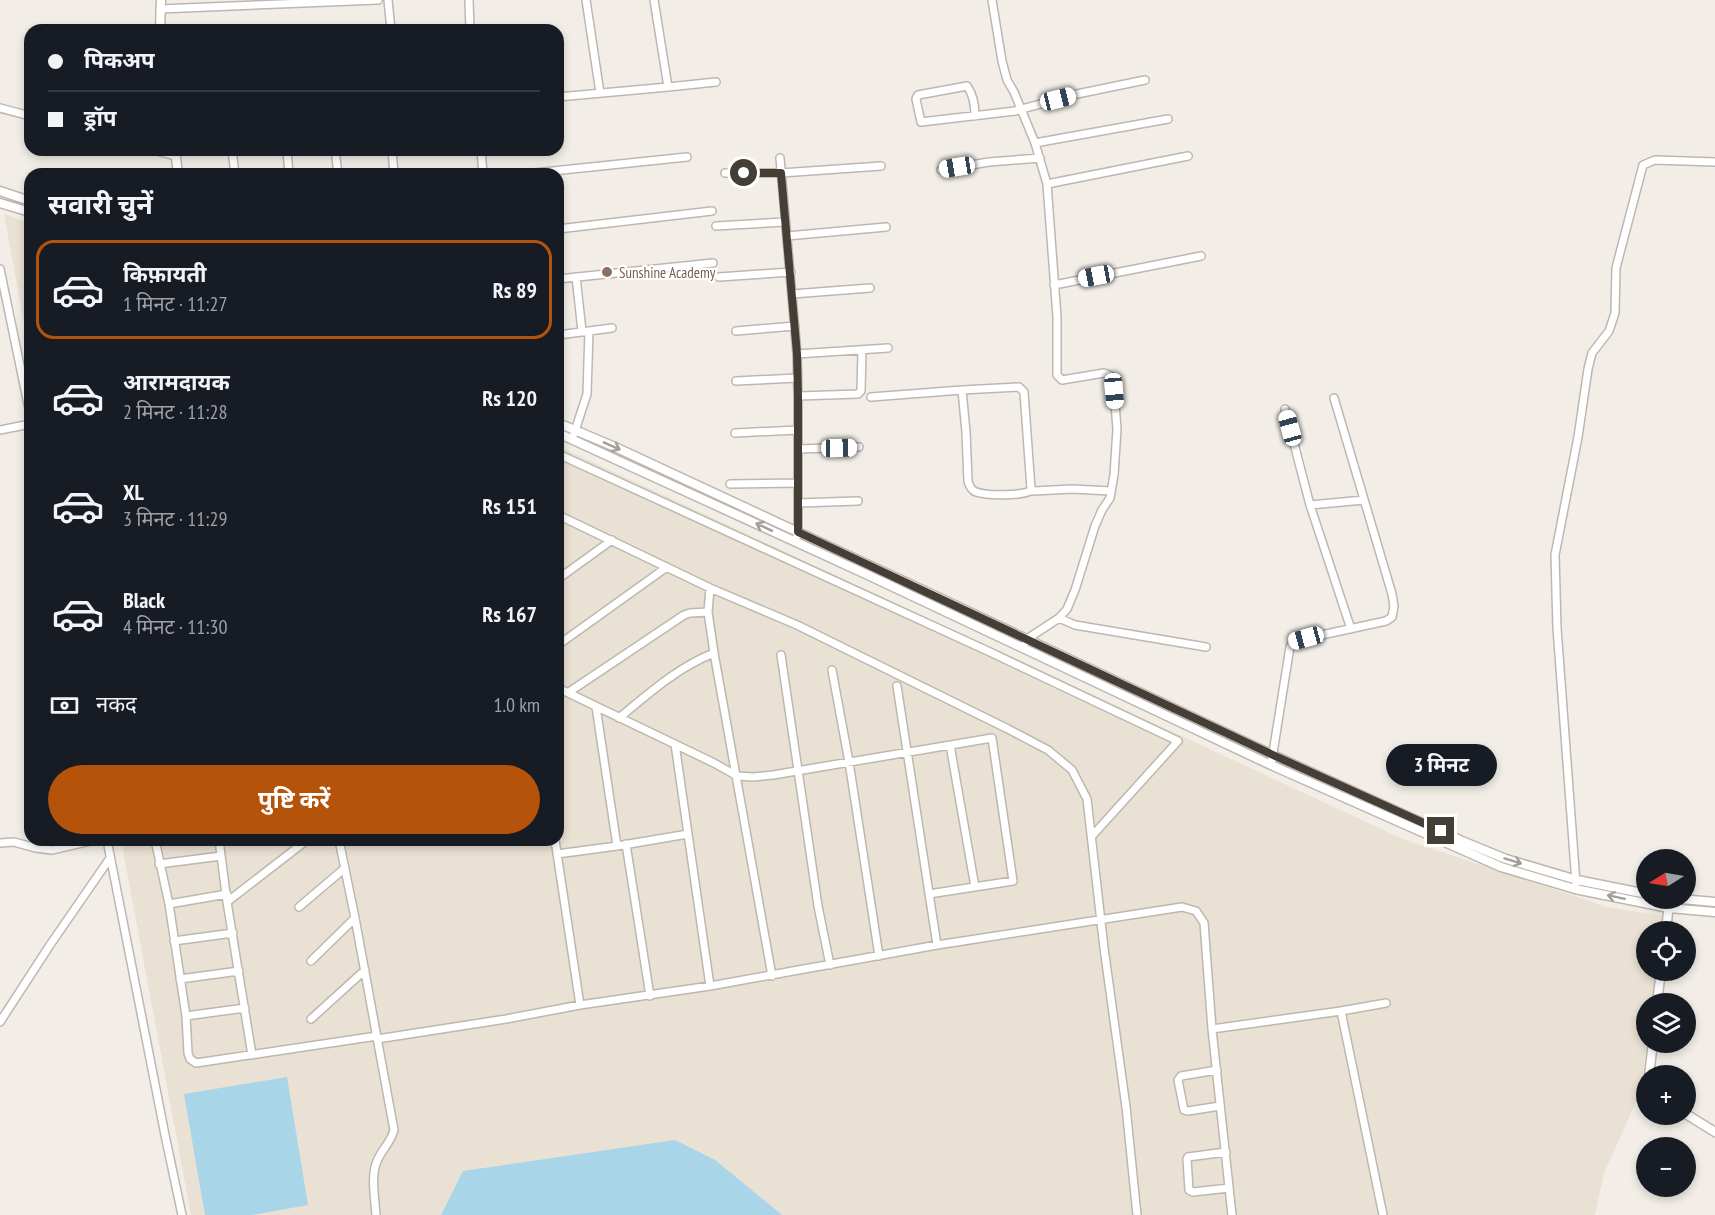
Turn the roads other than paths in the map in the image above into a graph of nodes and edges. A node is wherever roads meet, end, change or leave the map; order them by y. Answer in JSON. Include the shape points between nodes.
{"nodes":[{"id":1,"x":378,"y":0,"type":"edge"},
{"id":2,"x":388,"y":0,"type":"edge"},
{"id":3,"x":469,"y":0,"type":"edge"},
{"id":4,"x":586,"y":0,"type":"edge"},
{"id":5,"x":654,"y":0,"type":"edge"},
{"id":6,"x":992,"y":0,"type":"edge"},
{"id":7,"x":301,"y":2,"type":"edge"},
{"id":8,"x":163,"y":4,"type":"edge"},
{"id":9,"x":161,"y":24,"type":"edge"},
{"id":10,"x":165,"y":24,"type":"edge"},
{"id":11,"x":390,"y":24,"type":"edge"},
{"id":12,"x":470,"y":24,"type":"edge"},
{"id":13,"x":1145,"y":80,"type":"dead end"},
{"id":14,"x":716,"y":82,"type":"dead end"},
{"id":15,"x":668,"y":87,"type":"junction"},
{"id":16,"x":600,"y":93,"type":"junction"},
{"id":17,"x":564,"y":96,"type":"edge"},
{"id":18,"x":0,"y":108,"type":"edge"},
{"id":19,"x":1020,"y":108,"type":"junction"},
{"id":20,"x":24,"y":114,"type":"edge"},
{"id":21,"x":975,"y":116,"type":"junction"},
{"id":22,"x":1168,"y":119,"type":"dead end"},
{"id":23,"x":1035,"y":143,"type":"junction"},
{"id":24,"x":1188,"y":156,"type":"dead end"},
{"id":25,"x":687,"y":157,"type":"dead end"},
{"id":26,"x":780,"y":158,"type":"dead end"},
{"id":27,"x":1040,"y":158,"type":"junction"},
{"id":28,"x":1715,"y":162,"type":"edge"},
{"id":29,"x":881,"y":166,"type":"dead end"},
{"id":30,"x":564,"y":170,"type":"edge"},
{"id":31,"x":941,"y":170,"type":"dead end"},
{"id":32,"x":725,"y":173,"type":"dead end"},
{"id":33,"x":781,"y":173,"type":"junction"},
{"id":34,"x":1047,"y":184,"type":"junction"},
{"id":35,"x":0,"y":192,"type":"edge"},
{"id":36,"x":24,"y":199,"type":"edge"},
{"id":37,"x":0,"y":203,"type":"edge"},
{"id":38,"x":24,"y":210,"type":"edge"},
{"id":39,"x":712,"y":211,"type":"dead end"},
{"id":40,"x":785,"y":222,"type":"junction"},
{"id":41,"x":716,"y":225,"type":"dead end"},
{"id":42,"x":886,"y":227,"type":"dead end"},
{"id":43,"x":564,"y":228,"type":"edge"},
{"id":44,"x":787,"y":236,"type":"junction"},
{"id":45,"x":1201,"y":256,"type":"dead end"},
{"id":46,"x":713,"y":263,"type":"dead end"},
{"id":47,"x":0,"y":269,"type":"edge"},
{"id":48,"x":791,"y":273,"type":"junction"},
{"id":49,"x":576,"y":277,"type":"junction"},
{"id":50,"x":719,"y":277,"type":"dead end"},
{"id":51,"x":564,"y":278,"type":"edge"},
{"id":52,"x":1054,"y":285,"type":"junction"},
{"id":53,"x":870,"y":288,"type":"dead end"},
{"id":54,"x":792,"y":294,"type":"junction"},
{"id":55,"x":795,"y":326,"type":"junction"},
{"id":56,"x":612,"y":328,"type":"dead end"},
{"id":57,"x":585,"y":331,"type":"junction"},
{"id":58,"x":736,"y":331,"type":"dead end"},
{"id":59,"x":564,"y":334,"type":"edge"},
{"id":60,"x":888,"y":348,"type":"dead end"},
{"id":61,"x":862,"y":350,"type":"junction"},
{"id":62,"x":797,"y":354,"type":"junction"},
{"id":63,"x":797,"y":378,"type":"junction"},
{"id":64,"x":736,"y":381,"type":"dead end"},
{"id":65,"x":24,"y":385,"type":"edge"},
{"id":66,"x":962,"y":390,"type":"junction"},
{"id":67,"x":798,"y":396,"type":"junction"},
{"id":68,"x":871,"y":397,"type":"dead end"},
{"id":69,"x":1334,"y":398,"type":"dead end"},
{"id":70,"x":1285,"y":409,"type":"dead end"},
{"id":71,"x":24,"y":425,"type":"edge"},
{"id":72,"x":564,"y":428,"type":"edge"},
{"id":73,"x":0,"y":430,"type":"edge"},
{"id":74,"x":798,"y":430,"type":"junction"},
{"id":75,"x":735,"y":433,"type":"dead end"},
{"id":76,"x":564,"y":434,"type":"edge"},
{"id":77,"x":574,"y":435,"type":"junction"},
{"id":78,"x":859,"y":447,"type":"dead end"},
{"id":79,"x":798,"y":449,"type":"junction"},
{"id":80,"x":564,"y":457,"type":"edge"},
{"id":81,"x":798,"y":483,"type":"junction"},
{"id":82,"x":730,"y":484,"type":"dead end"},
{"id":83,"x":1033,"y":490,"type":"junction"},
{"id":84,"x":1111,"y":490,"type":"junction"},
{"id":85,"x":1364,"y":500,"type":"junction"},
{"id":86,"x":858,"y":501,"type":"dead end"},
{"id":87,"x":798,"y":503,"type":"junction"},
{"id":88,"x":1310,"y":505,"type":"junction"},
{"id":89,"x":564,"y":518,"type":"edge"},
{"id":90,"x":796,"y":537,"type":"junction"},
{"id":91,"x":612,"y":540,"type":"junction"},
{"id":92,"x":667,"y":567,"type":"junction"},
{"id":93,"x":564,"y":575,"type":"edge"},
{"id":94,"x":710,"y":588,"type":"junction"},
{"id":95,"x":708,"y":612,"type":"junction"},
{"id":96,"x":1059,"y":618,"type":"junction"},
{"id":97,"x":1350,"y":629,"type":"junction"},
{"id":98,"x":1027,"y":639,"type":"junction"},
{"id":99,"x":564,"y":641,"type":"edge"},
{"id":100,"x":1206,"y":647,"type":"dead end"},
{"id":101,"x":1023,"y":648,"type":"junction"},
{"id":102,"x":714,"y":653,"type":"junction"},
{"id":103,"x":781,"y":655,"type":"dead end"},
{"id":104,"x":832,"y":670,"type":"dead end"},
{"id":105,"x":897,"y":686,"type":"dead end"},
{"id":106,"x":564,"y":690,"type":"edge"},
{"id":107,"x":569,"y":692,"type":"junction"},
{"id":108,"x":596,"y":707,"type":"junction"},
{"id":109,"x":619,"y":718,"type":"junction"},
{"id":110,"x":675,"y":744,"type":"junction"},
{"id":111,"x":950,"y":745,"type":"junction"},
{"id":112,"x":907,"y":751,"type":"junction"},
{"id":113,"x":1273,"y":755,"type":"junction"},
{"id":114,"x":849,"y":762,"type":"junction"},
{"id":115,"x":1271,"y":765,"type":"junction"},
{"id":116,"x":798,"y":770,"type":"junction"},
{"id":117,"x":737,"y":776,"type":"junction"},
{"id":118,"x":688,"y":834,"type":"junction"},
{"id":119,"x":1092,"y":836,"type":"junction"},
{"id":120,"x":0,"y":843,"type":"edge"},
{"id":121,"x":626,"y":844,"type":"junction"},
{"id":122,"x":24,"y":845,"type":"edge"},
{"id":123,"x":29,"y":846,"type":"edge"},
{"id":124,"x":71,"y":846,"type":"edge"},
{"id":125,"x":108,"y":846,"type":"edge"},
{"id":126,"x":155,"y":846,"type":"edge"},
{"id":127,"x":220,"y":846,"type":"edge"},
{"id":128,"x":299,"y":846,"type":"edge"},
{"id":129,"x":340,"y":846,"type":"edge"},
{"id":130,"x":556,"y":846,"type":"edge"},
{"id":131,"x":617,"y":846,"type":"junction"},
{"id":132,"x":557,"y":854,"type":"junction"},
{"id":133,"x":221,"y":856,"type":"junction"},
{"id":134,"x":110,"y":858,"type":"junction"},
{"id":135,"x":159,"y":864,"type":"junction"},
{"id":136,"x":345,"y":868,"type":"junction"},
{"id":137,"x":1576,"y":884,"type":"junction"},
{"id":138,"x":975,"y":887,"type":"junction"},
{"id":139,"x":1636,"y":892,"type":"edge"},
{"id":140,"x":929,"y":894,"type":"junction"},
{"id":141,"x":1636,"y":896,"type":"edge"},
{"id":142,"x":227,"y":898,"type":"junction"},
{"id":143,"x":1696,"y":902,"type":"edge"},
{"id":144,"x":1715,"y":902,"type":"edge"},
{"id":145,"x":169,"y":904,"type":"junction"},
{"id":146,"x":298,"y":907,"type":"dead end"},
{"id":147,"x":1696,"y":908,"type":"edge"},
{"id":148,"x":1715,"y":912,"type":"edge"},
{"id":149,"x":355,"y":918,"type":"junction"},
{"id":150,"x":1101,"y":918,"type":"junction"},
{"id":151,"x":233,"y":933,"type":"junction"},
{"id":152,"x":174,"y":941,"type":"junction"},
{"id":153,"x":937,"y":945,"type":"junction"},
{"id":154,"x":879,"y":956,"type":"junction"},
{"id":155,"x":310,"y":961,"type":"dead end"},
{"id":156,"x":830,"y":965,"type":"junction"},
{"id":157,"x":365,"y":970,"type":"junction"},
{"id":158,"x":239,"y":971,"type":"junction"},
{"id":159,"x":772,"y":976,"type":"junction"},
{"id":160,"x":180,"y":979,"type":"junction"},
{"id":161,"x":710,"y":986,"type":"junction"},
{"id":162,"x":651,"y":996,"type":"junction"},
{"id":163,"x":1386,"y":1003,"type":"dead end"},
{"id":164,"x":580,"y":1005,"type":"junction"},
{"id":165,"x":245,"y":1008,"type":"junction"},
{"id":166,"x":1341,"y":1011,"type":"junction"},
{"id":167,"x":186,"y":1016,"type":"junction"},
{"id":168,"x":310,"y":1019,"type":"dead end"},
{"id":169,"x":0,"y":1022,"type":"edge"},
{"id":170,"x":1212,"y":1029,"type":"junction"},
{"id":171,"x":377,"y":1037,"type":"junction"},
{"id":172,"x":252,"y":1054,"type":"junction"},
{"id":173,"x":1217,"y":1070,"type":"junction"},
{"id":174,"x":1220,"y":1106,"type":"junction"},
{"id":175,"x":1696,"y":1120,"type":"edge"},
{"id":176,"x":1715,"y":1132,"type":"edge"},
{"id":177,"x":1226,"y":1152,"type":"junction"},
{"id":178,"x":1229,"y":1188,"type":"junction"},
{"id":179,"x":182,"y":1215,"type":"edge"},
{"id":180,"x":376,"y":1215,"type":"edge"},
{"id":181,"x":1137,"y":1215,"type":"edge"},
{"id":182,"x":1232,"y":1215,"type":"edge"},
{"id":183,"x":1383,"y":1215,"type":"edge"}],
"edges":[{"from":1,"to":7,"type":"street"},
{"from":2,"to":11,"type":"street"},
{"from":3,"to":12,"type":"street"},
{"from":4,"to":16,"type":"street"},
{"from":5,"to":15,"type":"street"},
{"from":6,"to":19,"type":"street","via":[[1004,70]]},
{"from":7,"to":8,"type":"street"},
{"from":8,"to":9,"type":"street"},
{"from":8,"to":10,"type":"street"},
{"from":13,"to":19,"type":"street"},
{"from":14,"to":15,"type":"street"},
{"from":15,"to":16,"type":"street"},
{"from":16,"to":17,"type":"street"},
{"from":18,"to":20,"type":"street"},
{"from":19,"to":21,"type":"street"},
{"from":19,"to":23,"type":"street"},
{"from":21,"to":21,"type":"street","via":[[967,86],[918,94],[916,99],[921,122]]},
{"from":22,"to":23,"type":"street"},
{"from":23,"to":27,"type":"street"},
{"from":24,"to":34,"type":"street"},
{"from":25,"to":30,"type":"street"},
{"from":26,"to":33,"type":"street"},
{"from":27,"to":31,"type":"street"},
{"from":27,"to":34,"type":"street"},
{"from":28,"to":137,"type":"street","via":[[1655,160],[1644,165],[1616,268],[1615,313],[1609,331],[1592,353],[1588,369],[1555,555]]},
{"from":29,"to":33,"type":"street"},
{"from":32,"to":33,"type":"street"},
{"from":33,"to":40,"type":"street"},
{"from":34,"to":52,"type":"street"},
{"from":35,"to":36,"type":"street"},
{"from":37,"to":38,"type":"street"},
{"from":39,"to":43,"type":"street"},
{"from":40,"to":41,"type":"street"},
{"from":40,"to":44,"type":"street"},
{"from":42,"to":44,"type":"street"},
{"from":44,"to":48,"type":"street"},
{"from":45,"to":52,"type":"street"},
{"from":46,"to":49,"type":"street"},
{"from":47,"to":65,"type":"street"},
{"from":48,"to":50,"type":"street"},
{"from":48,"to":54,"type":"street"},
{"from":49,"to":51,"type":"street"},
{"from":49,"to":57,"type":"street"},
{"from":52,"to":84,"type":"street","via":[[1057,375],[1062,380],[1104,373],[1111,376],[1117,429]]},
{"from":53,"to":54,"type":"street"},
{"from":54,"to":55,"type":"street"},
{"from":55,"to":58,"type":"street"},
{"from":55,"to":62,"type":"street"},
{"from":56,"to":57,"type":"street"},
{"from":57,"to":59,"type":"street"},
{"from":57,"to":77,"type":"street","via":[[587,394]]},
{"from":60,"to":61,"type":"street"},
{"from":61,"to":62,"type":"street"},
{"from":61,"to":67,"type":"street","via":[[858,394]]},
{"from":62,"to":63,"type":"street"},
{"from":63,"to":64,"type":"street"},
{"from":63,"to":67,"type":"street"},
{"from":66,"to":68,"type":"street"},
{"from":66,"to":83,"type":"street","via":[[1019,387],[1024,392]]},
{"from":66,"to":83,"type":"street","via":[[970,488],[1003,495]]},
{"from":67,"to":74,"type":"street"},
{"from":69,"to":85,"type":"street"},
{"from":70,"to":88,"type":"street"},
{"from":71,"to":73,"type":"street"},
{"from":72,"to":77,"type":"street"},
{"from":74,"to":75,"type":"street"},
{"from":74,"to":79,"type":"street"},
{"from":76,"to":77,"type":"street"},
{"from":77,"to":90,"type":"street","via":[[615,447]]},
{"from":78,"to":79,"type":"street"},
{"from":79,"to":81,"type":"street"},
{"from":80,"to":119,"type":"street","via":[[1178,741]]},
{"from":81,"to":82,"type":"street"},
{"from":81,"to":87,"type":"street"},
{"from":83,"to":84,"type":"street"},
{"from":84,"to":96,"type":"street","via":[[1075,590]]},
{"from":85,"to":88,"type":"street"},
{"from":85,"to":97,"type":"street","via":[[1394,606],[1392,617],[1386,621]]},
{"from":86,"to":87,"type":"street"},
{"from":87,"to":90,"type":"street"},
{"from":88,"to":97,"type":"street"},
{"from":89,"to":91,"type":"street"},
{"from":90,"to":98,"type":"street"},
{"from":90,"to":101,"type":"street"},
{"from":91,"to":92,"type":"street"},
{"from":91,"to":93,"type":"street"},
{"from":92,"to":94,"type":"street"},
{"from":92,"to":99,"type":"street"},
{"from":94,"to":95,"type":"street"},
{"from":94,"to":119,"type":"street","via":[[797,625],[1048,750],[1071,770],[1087,799]]},
{"from":95,"to":102,"type":"street"},
{"from":95,"to":107,"type":"street","via":[[684,615]]},
{"from":96,"to":98,"type":"street"},
{"from":96,"to":100,"type":"street","via":[[1075,625]]},
{"from":97,"to":113,"type":"street","via":[[1294,641],[1290,646]]},
{"from":98,"to":101,"type":"street"},
{"from":98,"to":113,"type":"street"},
{"from":101,"to":115,"type":"street"},
{"from":102,"to":109,"type":"street","via":[[656,688]]},
{"from":102,"to":117,"type":"street"},
{"from":103,"to":116,"type":"street"},
{"from":104,"to":114,"type":"street"},
{"from":105,"to":112,"type":"street"},
{"from":106,"to":107,"type":"street"},
{"from":107,"to":108,"type":"street"},
{"from":108,"to":109,"type":"street"},
{"from":108,"to":131,"type":"street"},
{"from":109,"to":110,"type":"street"},
{"from":110,"to":117,"type":"street"},
{"from":110,"to":118,"type":"street"},
{"from":111,"to":112,"type":"street"},
{"from":111,"to":138,"type":"street"},
{"from":111,"to":138,"type":"street","via":[[992,738],[1013,881]]},
{"from":112,"to":114,"type":"street"},
{"from":112,"to":140,"type":"street"},
{"from":113,"to":115,"type":"street"},
{"from":113,"to":137,"type":"street","one_way":true,"via":[[1462,841]]},
{"from":114,"to":116,"type":"street"},
{"from":114,"to":154,"type":"street"},
{"from":115,"to":137,"type":"street","via":[[1501,867]]},
{"from":116,"to":117,"type":"street"},
{"from":116,"to":156,"type":"street"},
{"from":117,"to":159,"type":"street"},
{"from":118,"to":121,"type":"street"},
{"from":118,"to":161,"type":"street"},
{"from":119,"to":150,"type":"street"},
{"from":120,"to":122,"type":"street"},
{"from":121,"to":131,"type":"street"},
{"from":121,"to":162,"type":"street"},
{"from":123,"to":124,"type":"street","via":[[52,850]]},
{"from":125,"to":134,"type":"street"},
{"from":126,"to":135,"type":"street"},
{"from":127,"to":133,"type":"street"},
{"from":128,"to":142,"type":"street"},
{"from":129,"to":136,"type":"street"},
{"from":130,"to":132,"type":"street"},
{"from":131,"to":132,"type":"street"},
{"from":132,"to":164,"type":"street"},
{"from":133,"to":135,"type":"street"},
{"from":133,"to":142,"type":"street"},
{"from":134,"to":169,"type":"street"},
{"from":134,"to":179,"type":"street"},
{"from":135,"to":145,"type":"street"},
{"from":136,"to":146,"type":"street"},
{"from":136,"to":149,"type":"street"},
{"from":137,"to":139,"type":"street"},
{"from":141,"to":137,"type":"street","one_way":true},
{"from":138,"to":140,"type":"street"},
{"from":140,"to":153,"type":"street"},
{"from":142,"to":145,"type":"street"},
{"from":142,"to":151,"type":"street"},
{"from":143,"to":144,"type":"street"},
{"from":145,"to":152,"type":"street"},
{"from":147,"to":148,"type":"street"},
{"from":149,"to":155,"type":"street"},
{"from":149,"to":157,"type":"street"},
{"from":150,"to":153,"type":"street"},
{"from":150,"to":170,"type":"street","via":[[1182,907],[1196,910],[1204,923]]},
{"from":150,"to":181,"type":"street"},
{"from":151,"to":152,"type":"street"},
{"from":151,"to":158,"type":"street"},
{"from":152,"to":160,"type":"street"},
{"from":153,"to":154,"type":"street"},
{"from":154,"to":156,"type":"street"},
{"from":156,"to":159,"type":"street"},
{"from":157,"to":168,"type":"street"},
{"from":157,"to":171,"type":"street"},
{"from":158,"to":160,"type":"street"},
{"from":158,"to":165,"type":"street"},
{"from":159,"to":161,"type":"street"},
{"from":160,"to":167,"type":"street"},
{"from":161,"to":162,"type":"street"},
{"from":162,"to":164,"type":"street"},
{"from":163,"to":166,"type":"street"},
{"from":164,"to":171,"type":"street"},
{"from":165,"to":167,"type":"street"},
{"from":165,"to":172,"type":"street"},
{"from":166,"to":170,"type":"street"},
{"from":166,"to":183,"type":"street"},
{"from":167,"to":172,"type":"street","via":[[192,1061]]},
{"from":170,"to":173,"type":"street"},
{"from":171,"to":172,"type":"street"},
{"from":171,"to":180,"type":"street","via":[[394,1130],[377,1159]]},
{"from":173,"to":174,"type":"street"},
{"from":173,"to":174,"type":"street","via":[[1181,1076],[1178,1080],[1184,1110]]},
{"from":174,"to":177,"type":"street"},
{"from":175,"to":176,"type":"street"},
{"from":177,"to":178,"type":"street"},
{"from":177,"to":178,"type":"street","via":[[1188,1157],[1188,1185],[1192,1192]]},
{"from":178,"to":182,"type":"street"}]}
